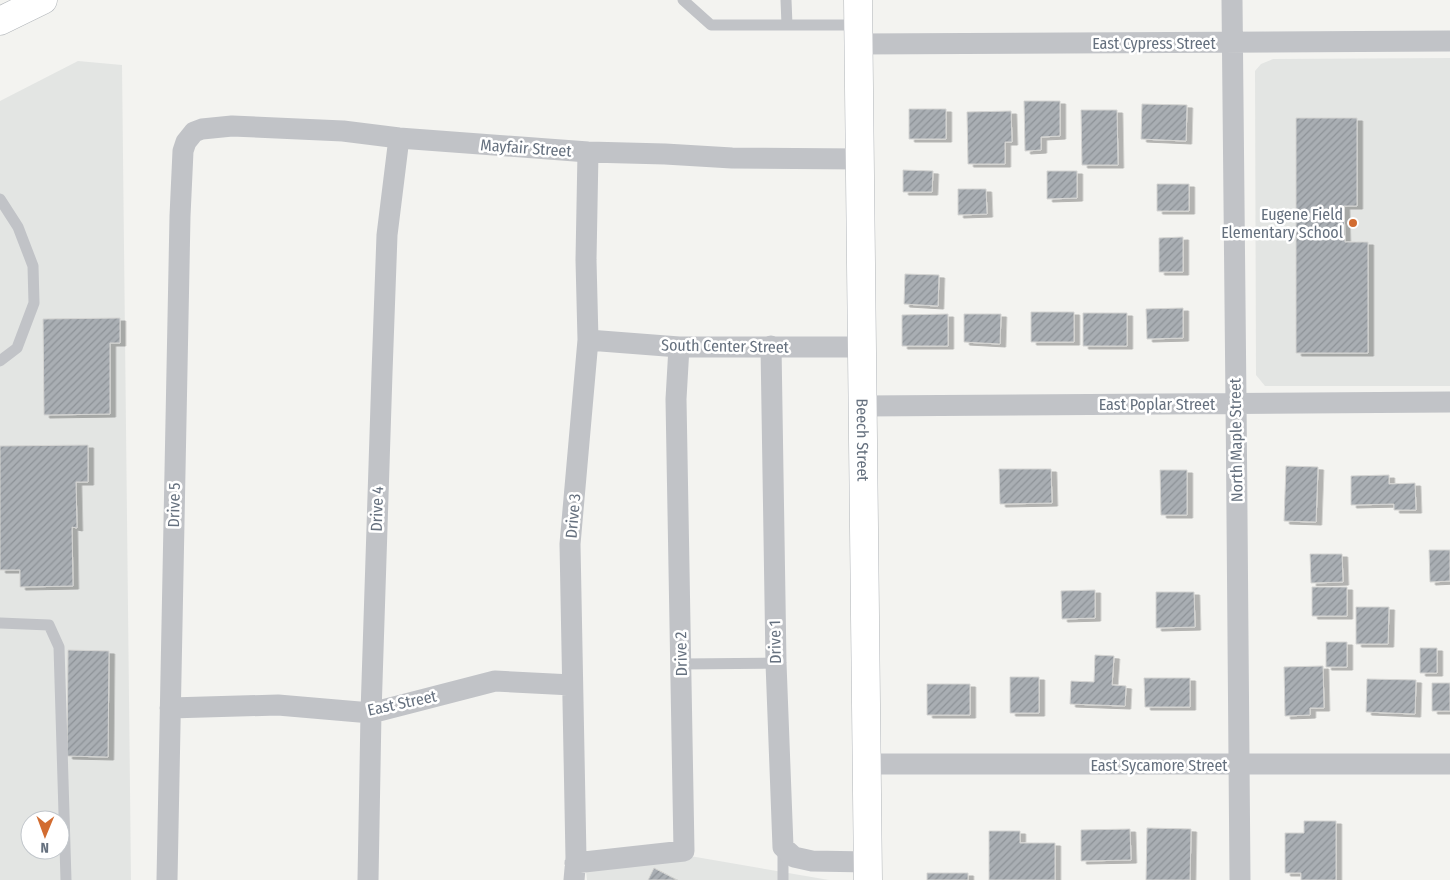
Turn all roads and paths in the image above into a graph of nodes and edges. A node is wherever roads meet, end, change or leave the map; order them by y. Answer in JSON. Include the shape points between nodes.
{"nodes":[{"id":1,"x":43,"y":0,"type":"edge"},
{"id":2,"x":683,"y":0,"type":"edge"},
{"id":3,"x":786,"y":0,"type":"edge"},
{"id":4,"x":1232,"y":0,"type":"edge"},
{"id":5,"x":0,"y":21,"type":"edge"},
{"id":6,"x":858,"y":23,"type":"edge"},
{"id":7,"x":787,"y":25,"type":"junction"},
{"id":8,"x":1450,"y":41,"type":"edge"},
{"id":9,"x":1232,"y":43,"type":"junction"},
{"id":10,"x":194,"y":132,"type":"joint"},
{"id":11,"x":399,"y":138,"type":"junction"},
{"id":12,"x":588,"y":152,"type":"junction"},
{"id":13,"x":860,"y":158,"type":"junction"},
{"id":14,"x":0,"y":199,"type":"edge"},
{"id":15,"x":588,"y":340,"type":"junction"},
{"id":16,"x":771,"y":346,"type":"junction"},
{"id":17,"x":679,"y":347,"type":"junction"},
{"id":18,"x":862,"y":347,"type":"junction"},
{"id":19,"x":0,"y":361,"type":"edge"},
{"id":20,"x":1450,"y":402,"type":"edge"},
{"id":21,"x":1236,"y":404,"type":"junction"},
{"id":22,"x":863,"y":406,"type":"junction"},
{"id":23,"x":0,"y":623,"type":"edge"},
{"id":24,"x":776,"y":663,"type":"junction"},
{"id":25,"x":682,"y":664,"type":"junction"},
{"id":26,"x":572,"y":685,"type":"junction"},
{"id":27,"x":170,"y":708,"type":"junction"},
{"id":28,"x":371,"y":713,"type":"junction"},
{"id":29,"x":867,"y":764,"type":"junction"},
{"id":30,"x":1450,"y":764,"type":"edge"},
{"id":31,"x":1240,"y":765,"type":"junction"},
{"id":32,"x":783,"y":848,"type":"junction"},
{"id":33,"x":868,"y":871,"type":"edge"},
{"id":34,"x":575,"y":872,"type":"edge"},
{"id":35,"x":66,"y":880,"type":"edge"},
{"id":36,"x":167,"y":880,"type":"edge"},
{"id":37,"x":368,"y":880,"type":"edge"},
{"id":38,"x":783,"y":880,"type":"edge"},
{"id":39,"x":1240,"y":880,"type":"edge"}],
"edges":[{"from":1,"to":5,"type":"street"},
{"from":2,"to":7,"type":"lane","via":[[711,25]]},
{"from":3,"to":7,"type":"lane"},
{"from":4,"to":9,"type":"street","name":"North Maple Street"},
{"from":6,"to":7,"type":"lane"},
{"from":6,"to":9,"type":"street","name":"East Cypress Street"},
{"from":6,"to":13,"type":"street","name":"Beech Street"},
{"from":8,"to":9,"type":"street","name":"East Cypress Street"},
{"from":9,"to":21,"type":"street","name":"North Maple Street"},
{"from":10,"to":11,"type":"street","name":"Mayfair Street","via":[[232,126],[343,131]]},
{"from":10,"to":27,"type":"street","name":"Drive 5","via":[[183,151],[180,207]]},
{"from":11,"to":12,"type":"street","name":"Mayfair Street"},
{"from":11,"to":28,"type":"street","name":"Drive 4","via":[[387,235]]},
{"from":12,"to":13,"type":"street","name":"Mayfair Street","via":[[732,158]]},
{"from":12,"to":15,"type":"street","name":"Drive 3"},
{"from":13,"to":18,"type":"street","name":"Beech Street"},
{"from":14,"to":19,"type":"lane","via":[[18,227],[33,266],[34,294],[34,304],[17,348]]},
{"from":15,"to":17,"type":"street","name":"South Center Street"},
{"from":15,"to":26,"type":"street","name":"Drive 3","via":[[570,544]]},
{"from":16,"to":17,"type":"street","name":"South Center Street"},
{"from":16,"to":18,"type":"street","name":"South Center Street"},
{"from":16,"to":24,"type":"street","name":"Drive 1"},
{"from":17,"to":25,"type":"street","name":"Drive 2","via":[[676,399]]},
{"from":18,"to":22,"type":"street","name":"Beech Street"},
{"from":20,"to":21,"type":"street","name":"East Poplar Street"},
{"from":21,"to":22,"type":"street","name":"East Poplar Street"},
{"from":21,"to":31,"type":"street","name":"North Maple Street"},
{"from":22,"to":29,"type":"street","name":"Beech Street"},
{"from":23,"to":35,"type":"lane","via":[[49,625],[59,647]]},
{"from":24,"to":25,"type":"lane"},
{"from":24,"to":32,"type":"street","name":"Drive 1"},
{"from":25,"to":34,"type":"street","name":"Drive 2","via":[[684,851]]},
{"from":26,"to":28,"type":"street","name":"East Street","via":[[495,681]]},
{"from":26,"to":34,"type":"street","name":"Drive 3"},
{"from":27,"to":28,"type":"street","name":"East Street","via":[[278,705]]},
{"from":27,"to":36,"type":"street","name":"Drive 5"},
{"from":28,"to":37,"type":"street","name":"Drive 4"},
{"from":29,"to":31,"type":"street","name":"East Sycamore Street"},
{"from":29,"to":33,"type":"street","name":"Beech Street"},
{"from":30,"to":31,"type":"street","name":"East Sycamore Street"},
{"from":31,"to":39,"type":"street","name":"North Maple Street"},
{"from":32,"to":33,"type":"street","via":[[794,857]]},
{"from":32,"to":38,"type":"lane"}]}
